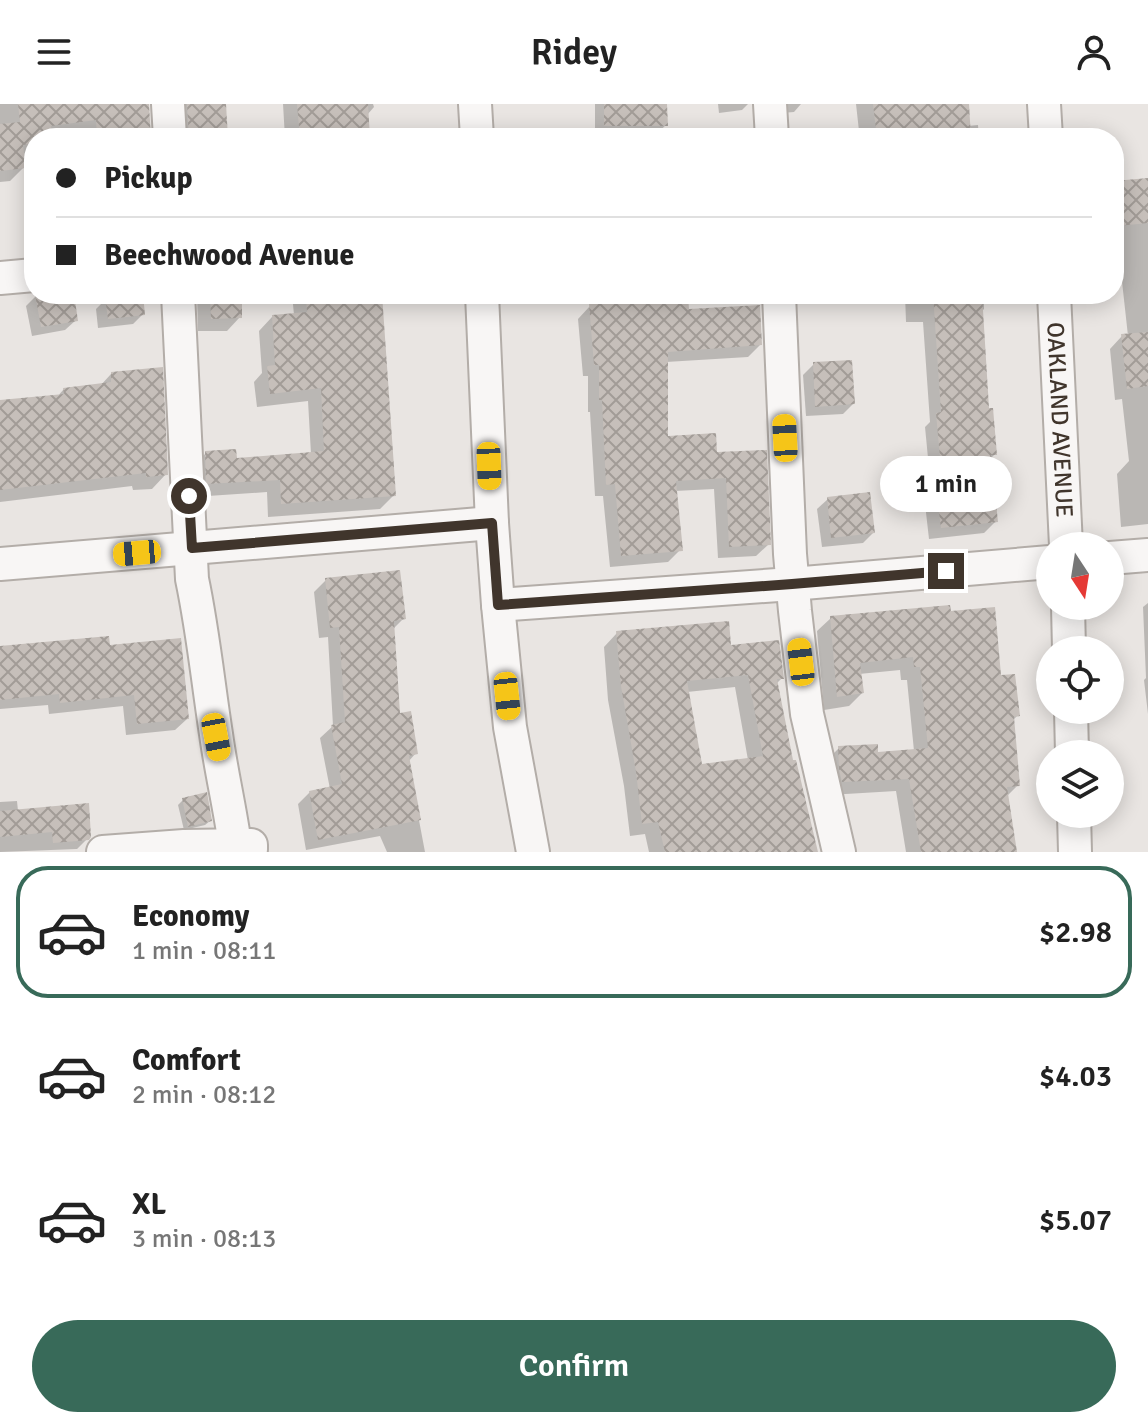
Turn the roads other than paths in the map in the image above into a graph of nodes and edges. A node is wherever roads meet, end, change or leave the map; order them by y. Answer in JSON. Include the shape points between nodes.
{"nodes":[{"id":1,"x":168,"y":104,"type":"edge"},
{"id":2,"x":475,"y":104,"type":"edge"},
{"id":3,"x":770,"y":104,"type":"edge"},
{"id":4,"x":1044,"y":104,"type":"edge"},
{"id":5,"x":169,"y":128,"type":"edge"},
{"id":6,"x":476,"y":128,"type":"edge"},
{"id":7,"x":771,"y":128,"type":"edge"},
{"id":8,"x":1045,"y":128,"type":"edge"},
{"id":9,"x":24,"y":276,"type":"edge"},
{"id":10,"x":0,"y":278,"type":"edge"},
{"id":11,"x":179,"y":304,"type":"edge"},
{"id":12,"x":482,"y":304,"type":"edge"},
{"id":13,"x":779,"y":304,"type":"edge"},
{"id":14,"x":1054,"y":304,"type":"edge"},
{"id":15,"x":492,"y":523,"type":"junction"},
{"id":16,"x":1065,"y":532,"type":"edge"},
{"id":17,"x":192,"y":548,"type":"junction"},
{"id":18,"x":1148,"y":555,"type":"edge"},
{"id":19,"x":1124,"y":557,"type":"edge"},
{"id":20,"x":1036,"y":563,"type":"edge"},
{"id":21,"x":0,"y":564,"type":"edge"},
{"id":22,"x":792,"y":584,"type":"junction"},
{"id":23,"x":498,"y":605,"type":"junction"},
{"id":24,"x":1074,"y":828,"type":"edge"},
{"id":25,"x":243,"y":849,"type":"edge"},
{"id":26,"x":103,"y":852,"type":"edge"},
{"id":27,"x":533,"y":852,"type":"edge"},
{"id":28,"x":839,"y":852,"type":"edge"},
{"id":29,"x":1075,"y":852,"type":"edge"}],
"edges":[{"from":1,"to":5,"type":"street"},
{"from":2,"to":6,"type":"street"},
{"from":3,"to":7,"type":"street"},
{"from":4,"to":8,"type":"street"},
{"from":9,"to":10,"type":"street"},
{"from":11,"to":17,"type":"street"},
{"from":12,"to":15,"type":"street"},
{"from":13,"to":22,"type":"street"},
{"from":14,"to":16,"type":"street","name":"OAKLAND AVENUE"},
{"from":15,"to":17,"type":"street"},
{"from":15,"to":23,"type":"street"},
{"from":17,"to":21,"type":"street"},
{"from":17,"to":25,"type":"street","via":[[216,737]]},
{"from":18,"to":19,"type":"street"},
{"from":20,"to":22,"type":"street"},
{"from":22,"to":23,"type":"street"},
{"from":22,"to":28,"type":"street","via":[[807,714]]},
{"from":23,"to":27,"type":"street","via":[[510,727]]},
{"from":24,"to":29,"type":"street"},
{"from":25,"to":26,"type":"street","via":[[184,846]]}]}
